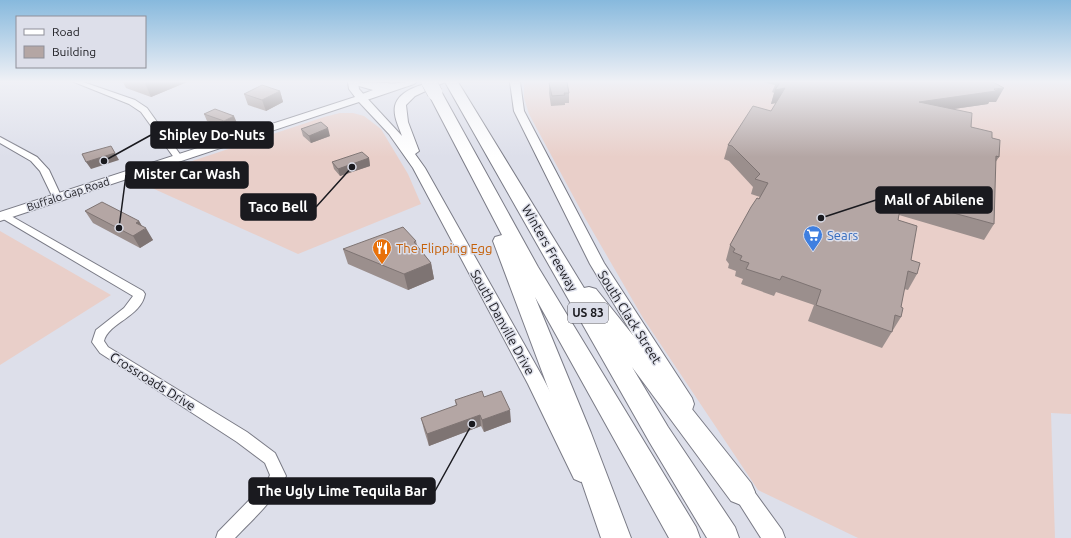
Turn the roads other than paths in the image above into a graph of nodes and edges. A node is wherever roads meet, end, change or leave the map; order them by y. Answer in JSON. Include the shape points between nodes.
{"nodes":[{"id":1,"x":140,"y":107,"type":"edge"},
{"id":2,"x":324,"y":107,"type":"edge"},
{"id":3,"x":333,"y":107,"type":"edge"},
{"id":4,"x":370,"y":107,"type":"edge"},
{"id":5,"x":399,"y":107,"type":"edge"},
{"id":6,"x":451,"y":107,"type":"edge"},
{"id":7,"x":457,"y":107,"type":"edge"},
{"id":8,"x":518,"y":107,"type":"edge"},
{"id":9,"x":318,"y":112,"type":"junction"},
{"id":10,"x":380,"y":118,"type":"junction"},
{"id":11,"x":0,"y":140,"type":"edge"},
{"id":12,"x":469,"y":155,"type":"junction"},
{"id":13,"x":178,"y":157,"type":"junction"},
{"id":14,"x":419,"y":168,"type":"junction"},
{"id":15,"x":57,"y":198,"type":"junction"},
{"id":16,"x":2,"y":216,"type":"edge"},
{"id":17,"x":540,"y":231,"type":"junction"},
{"id":18,"x":741,"y":492,"type":"junction"},
{"id":19,"x":224,"y":538,"type":"edge"},
{"id":20,"x":614,"y":538,"type":"edge"},
{"id":21,"x":685,"y":538,"type":"edge"},
{"id":22,"x":724,"y":538,"type":"edge"},
{"id":23,"x":774,"y":538,"type":"edge"}],
"edges":[{"from":1,"to":13,"type":"street"},
{"from":2,"to":9,"type":"main road"},
{"from":3,"to":9,"type":"main road","name":"Buffalo Gap Road"},
{"from":4,"to":10,"type":"main road","name":"South Danville Drive"},
{"from":5,"to":14,"type":"main road"},
{"from":6,"to":12,"type":"highway","name":"Winters Freeway","number":"US 83"},
{"from":7,"to":17,"type":"highway","name":"Winters Freeway","number":"US 83"},
{"from":8,"to":18,"type":"main road","name":"South Clack Street","via":[[597,264]]},
{"from":9,"to":10,"type":"main road","via":[[355,110]]},
{"from":9,"to":13,"type":"main road","name":"Buffalo Gap Road"},
{"from":10,"to":14,"type":"main road","name":"South Danville Drive"},
{"from":11,"to":15,"type":"street","via":[[34,159],[44,170]]},
{"from":12,"to":20,"type":"highway","via":[[578,433]]},
{"from":12,"to":21,"type":"highway","name":"Winters Freeway","number":"US 83","via":[[528,267]]},
{"from":13,"to":15,"type":"main road","name":"Buffalo Gap Road"},
{"from":14,"to":20,"type":"main road","name":"South Danville Drive","via":[[536,381]]},
{"from":15,"to":16,"type":"main road","name":"Buffalo Gap Road"},
{"from":16,"to":19,"type":"street","name":"Crossroads Drive","via":[[139,294],[138,300],[128,311],[100,333],[98,342],[104,350],[242,437],[270,458],[278,476],[272,486]]},
{"from":17,"to":18,"type":"highway"},
{"from":17,"to":22,"type":"highway","name":"Winters Freeway","number":"US 83","via":[[658,435]]},
{"from":18,"to":23,"type":"main road","name":"South Clack Street"}]}
